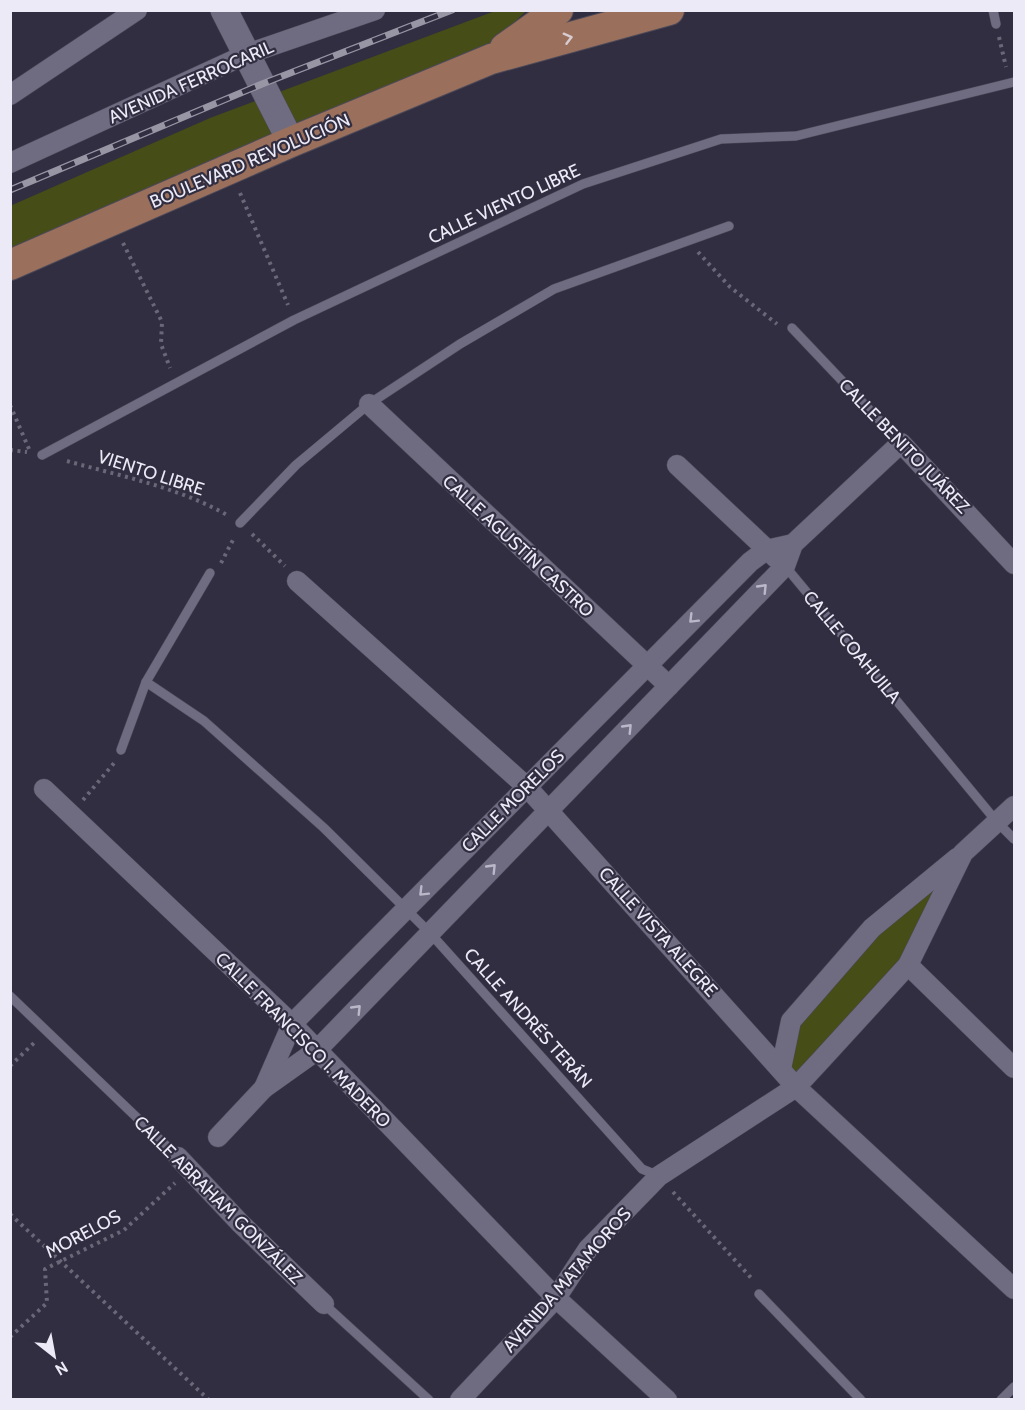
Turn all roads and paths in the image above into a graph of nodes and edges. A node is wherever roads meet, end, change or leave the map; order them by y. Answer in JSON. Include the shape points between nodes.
{"nodes":[{"id":1,"x":137,"y":10,"type":"edge"},
{"id":2,"x":224,"y":10,"type":"edge"},
{"id":3,"x":375,"y":10,"type":"edge"},
{"id":4,"x":558,"y":10,"type":"edge"},
{"id":5,"x":669,"y":10,"type":"edge"},
{"id":6,"x":993,"y":10,"type":"edge"},
{"id":7,"x":996,"y":24,"type":"joint"},
{"id":8,"x":247,"y":54,"type":"junction"},
{"id":9,"x":491,"y":59,"type":"junction"},
{"id":10,"x":1012,"y":82,"type":"edge"},
{"id":11,"x":10,"y":95,"type":"edge"},
{"id":12,"x":291,"y":142,"type":"junction"},
{"id":13,"x":10,"y":163,"type":"edge"},
{"id":14,"x":230,"y":169,"type":"junction"},
{"id":15,"x":111,"y":221,"type":"junction"},
{"id":16,"x":729,"y":226,"type":"dead end"},
{"id":17,"x":688,"y":241,"type":"junction"},
{"id":18,"x":10,"y":265,"type":"edge"},
{"id":19,"x":294,"y":320,"type":"junction"},
{"id":20,"x":792,"y":328,"type":"joint"},
{"id":21,"x":176,"y":383,"type":"junction"},
{"id":22,"x":369,"y":404,"type":"junction"},
{"id":23,"x":10,"y":405,"type":"edge"},
{"id":24,"x":901,"y":443,"type":"junction"},
{"id":25,"x":31,"y":453,"type":"dead end"},
{"id":26,"x":42,"y":455,"type":"joint"},
{"id":27,"x":677,"y":465,"type":"dead end"},
{"id":28,"x":240,"y":523,"type":"junction"},
{"id":29,"x":794,"y":544,"type":"junction"},
{"id":30,"x":766,"y":550,"type":"junction"},
{"id":31,"x":1014,"y":564,"type":"edge"},
{"id":32,"x":785,"y":566,"type":"junction"},
{"id":33,"x":210,"y":573,"type":"joint"},
{"id":34,"x":297,"y":581,"type":"joint"},
{"id":35,"x":648,"y":665,"type":"junction"},
{"id":36,"x":146,"y":682,"type":"junction"},
{"id":37,"x":669,"y":686,"type":"junction"},
{"id":38,"x":121,"y":750,"type":"joint"},
{"id":39,"x":527,"y":787,"type":"junction"},
{"id":40,"x":44,"y":789,"type":"dead end"},
{"id":41,"x":1014,"y":806,"type":"edge"},
{"id":42,"x":549,"y":810,"type":"junction"},
{"id":43,"x":71,"y":814,"type":"junction"},
{"id":44,"x":997,"y":822,"type":"junction"},
{"id":45,"x":1014,"y":839,"type":"edge"},
{"id":46,"x":963,"y":853,"type":"junction"},
{"id":47,"x":405,"y":910,"type":"junction"},
{"id":48,"x":430,"y":933,"type":"junction"},
{"id":49,"x":908,"y":965,"type":"junction"},
{"id":50,"x":10,"y":996,"type":"edge"},
{"id":51,"x":292,"y":1024,"type":"junction"},
{"id":52,"x":47,"y":1031,"type":"junction"},
{"id":53,"x":316,"y":1051,"type":"junction"},
{"id":54,"x":10,"y":1066,"type":"edge"},
{"id":55,"x":1014,"y":1068,"type":"edge"},
{"id":56,"x":781,"y":1069,"type":"junction"},
{"id":57,"x":796,"y":1087,"type":"junction"},
{"id":58,"x":264,"y":1088,"type":"junction"},
{"id":59,"x":218,"y":1137,"type":"dead end"},
{"id":60,"x":178,"y":1157,"type":"junction"},
{"id":61,"x":659,"y":1176,"type":"junction"},
{"id":62,"x":10,"y":1214,"type":"edge"},
{"id":63,"x":62,"y":1260,"type":"junction"},
{"id":64,"x":1014,"y":1289,"type":"edge"},
{"id":65,"x":759,"y":1294,"type":"joint"},
{"id":66,"x":556,"y":1298,"type":"junction"},
{"id":67,"x":324,"y":1304,"type":"joint"},
{"id":68,"x":10,"y":1337,"type":"edge"},
{"id":69,"x":1014,"y":1387,"type":"edge"},
{"id":70,"x":209,"y":1400,"type":"edge"},
{"id":71,"x":429,"y":1400,"type":"edge"},
{"id":72,"x":460,"y":1400,"type":"edge"},
{"id":73,"x":666,"y":1400,"type":"edge"},
{"id":74,"x":861,"y":1400,"type":"edge"},
{"id":75,"x":1001,"y":1400,"type":"edge"}],
"edges":[{"from":1,"to":11,"type":"street"},
{"from":2,"to":8,"type":"main road"},
{"from":3,"to":8,"type":"street","name":"AVENIDA FERROCARIL"},
{"from":4,"to":9,"type":"main road"},
{"from":9,"to":5,"type":"main road","one_way":true},
{"from":6,"to":7,"type":"lane"},
{"from":7,"to":10,"type":"path"},
{"from":8,"to":12,"type":"main road"},
{"from":8,"to":13,"type":"street","name":"AVENIDA FERROCARIL"},
{"from":9,"to":12,"type":"main road","name":"BOULEVARD REVOLUCIÓN"},
{"from":10,"to":19,"type":"lane","name":"CALLE VIENTO LIBRE","via":[[796,136],[721,139],[583,184]]},
{"from":12,"to":14,"type":"main road","name":"BOULEVARD REVOLUCIÓN"},
{"from":14,"to":15,"type":"main road","name":"BOULEVARD REVOLUCIÓN"},
{"from":14,"to":19,"type":"path"},
{"from":15,"to":18,"type":"main road","name":"BOULEVARD REVOLUCIÓN"},
{"from":15,"to":21,"type":"path","via":[[162,322],[161,344]]},
{"from":16,"to":17,"type":"lane"},
{"from":17,"to":20,"type":"path","via":[[730,288],[777,325]]},
{"from":17,"to":22,"type":"lane","via":[[554,289]]},
{"from":19,"to":21,"type":"lane","name":"CALLE VIENTO LIBRE"},
{"from":20,"to":24,"type":"lane","name":"CALLE BENITO JUÁREZ"},
{"from":21,"to":26,"type":"lane","name":"CALLE VIENTO LIBRE"},
{"from":22,"to":28,"type":"lane","via":[[296,465]]},
{"from":22,"to":35,"type":"street","name":"CALLE AGUSTÍN CASTRO"},
{"from":23,"to":25,"type":"path"},
{"from":24,"to":29,"type":"street","name":"CALLE MORELOS"},
{"from":24,"to":31,"type":"street","name":"CALLE BENITO JUÁREZ"},
{"from":26,"to":28,"type":"path","name":"VIENTO LIBRE","via":[[162,487],[212,506]]},
{"from":27,"to":30,"type":"street","name":"CALLE COAHUILA"},
{"from":28,"to":33,"type":"path","via":[[220,565]]},
{"from":28,"to":34,"type":"path","name":"VIENTO LIBRE","via":[[269,548]]},
{"from":29,"to":30,"type":"street","name":"CALLE MORELOS"},
{"from":29,"to":32,"type":"street","name":"CALLE MORELOS"},
{"from":30,"to":32,"type":"street","name":"CALLE COAHUILA"},
{"from":30,"to":35,"type":"street","name":"CALLE MORELOS","one_way":true},
{"from":37,"to":32,"type":"street","name":"CALLE MORELOS","one_way":true},
{"from":32,"to":44,"type":"lane","name":"CALLE COAHUILA"},
{"from":33,"to":36,"type":"lane"},
{"from":34,"to":39,"type":"street","name":"CALLE VISTA ALEGRE"},
{"from":35,"to":37,"type":"street","name":"CALLE AGUSTÍN CASTRO"},
{"from":35,"to":39,"type":"street","name":"CALLE MORELOS"},
{"from":36,"to":38,"type":"lane"},
{"from":36,"to":47,"type":"lane","name":"CALLE ANDRÉS TERÁN","via":[[213,729],[324,828]]},
{"from":42,"to":37,"type":"street","name":"CALLE MORELOS","one_way":true},
{"from":38,"to":43,"type":"path","via":[[111,770]]},
{"from":39,"to":42,"type":"street","name":"CALLE VISTA ALEGRE"},
{"from":39,"to":47,"type":"street","name":"CALLE MORELOS","one_way":true},
{"from":40,"to":43,"type":"street","name":"CALLE FRANCISCO I. MADERO"},
{"from":41,"to":44,"type":"street","name":"AVENIDA MATAMOROS"},
{"from":48,"to":42,"type":"street","name":"CALLE MORELOS","one_way":true},
{"from":42,"to":56,"type":"street","name":"CALLE VISTA ALEGRE"},
{"from":43,"to":51,"type":"street","name":"CALLE FRANCISCO I. MADERO"},
{"from":44,"to":45,"type":"lane","name":"CALLE COAHUILA"},
{"from":44,"to":46,"type":"street","name":"AVENIDA MATAMOROS"},
{"from":46,"to":49,"type":"street","name":"AVENIDA MATAMOROS"},
{"from":46,"to":56,"type":"street","name":"AVENIDA MATAMOROS","via":[[872,928],[803,1006],[791,1021]]},
{"from":47,"to":48,"type":"lane","name":"CALLE ANDRÉS TERÁN"},
{"from":47,"to":51,"type":"street","name":"CALLE MORELOS"},
{"from":53,"to":48,"type":"street","name":"CALLE MORELOS","one_way":true},
{"from":48,"to":61,"type":"lane","name":"CALLE ANDRÉS TERÁN","via":[[642,1169]]},
{"from":49,"to":55,"type":"street"},
{"from":49,"to":57,"type":"street","name":"AVENIDA MATAMOROS"},
{"from":50,"to":52,"type":"lane","name":"CALLE ABRAHAM GONZÁLEZ"},
{"from":51,"to":53,"type":"street","name":"CALLE FRANCISCO I. MADERO"},
{"from":51,"to":58,"type":"street","name":"CALLE MORELOS"},
{"from":52,"to":54,"type":"path"},
{"from":52,"to":60,"type":"lane","name":"CALLE ABRAHAM GONZÁLEZ"},
{"from":53,"to":58,"type":"street","name":"CALLE MORELOS"},
{"from":53,"to":66,"type":"street","name":"CALLE FRANCISCO I. MADERO"},
{"from":56,"to":57,"type":"street","name":"CALLE VISTA ALEGRE"},
{"from":57,"to":61,"type":"street","name":"AVENIDA MATAMOROS"},
{"from":57,"to":64,"type":"street","name":"CALLE VISTA ALEGRE"},
{"from":58,"to":59,"type":"street","name":"CALLE MORELOS"},
{"from":60,"to":63,"type":"path","name":"MORELOS","via":[[176,1181],[124,1230]]},
{"from":60,"to":67,"type":"street","name":"CALLE ABRAHAM GONZÁLEZ"},
{"from":61,"to":65,"type":"path","via":[[756,1283]]},
{"from":61,"to":66,"type":"street","name":"AVENIDA MATAMOROS","via":[[588,1249]]},
{"from":62,"to":63,"type":"path"},
{"from":63,"to":68,"type":"path","name":"MORELOS","via":[[45,1269],[46,1303]]},
{"from":63,"to":70,"type":"path"},
{"from":65,"to":74,"type":"lane"},
{"from":66,"to":72,"type":"street","name":"AVENIDA MATAMOROS"},
{"from":66,"to":73,"type":"street","name":"CALLE FRANCISCO I. MADERO"},
{"from":67,"to":71,"type":"lane","name":"CALLE ABRAHAM GONZÁLEZ"},
{"from":69,"to":75,"type":"lane"}]}
